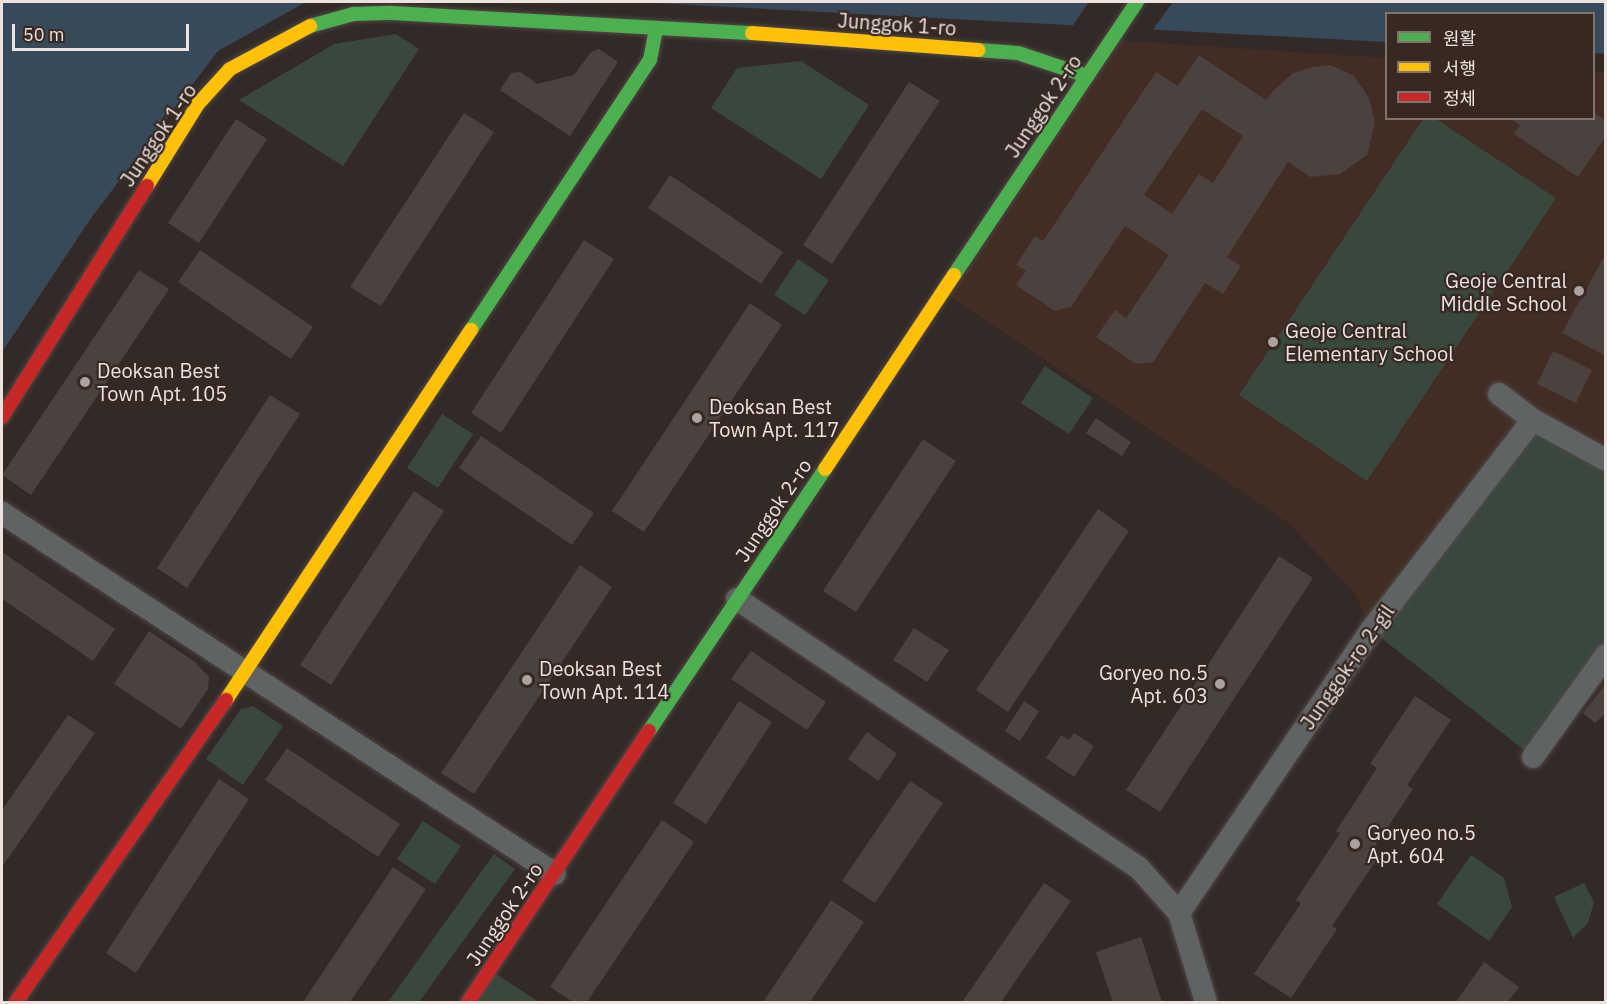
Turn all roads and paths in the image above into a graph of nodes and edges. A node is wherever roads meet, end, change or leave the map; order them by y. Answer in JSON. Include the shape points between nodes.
{"nodes":[{"id":1,"x":1137,"y":2,"type":"edge"},
{"id":2,"x":656,"y":29,"type":"junction"},
{"id":3,"x":1087,"y":76,"type":"junction"},
{"id":4,"x":1499,"y":394,"type":"dead end"},
{"id":5,"x":2,"y":417,"type":"edge"},
{"id":6,"x":1533,"y":420,"type":"junction"},
{"id":7,"x":1605,"y":460,"type":"edge"},
{"id":8,"x":2,"y":513,"type":"edge"},
{"id":9,"x":737,"y":599,"type":"junction"},
{"id":10,"x":1605,"y":655,"type":"edge"},
{"id":11,"x":244,"y":674,"type":"junction"},
{"id":12,"x":1533,"y":757,"type":"dead end"},
{"id":13,"x":555,"y":874,"type":"junction"},
{"id":14,"x":1179,"y":914,"type":"junction"},
{"id":15,"x":16,"y":1002,"type":"edge"},
{"id":16,"x":468,"y":1002,"type":"edge"},
{"id":17,"x":1206,"y":1002,"type":"edge"}],
"edges":[{"from":1,"to":3,"type":"street","name":"Junggok 2-ro"},
{"from":2,"to":3,"type":"street","name":"Junggok 1-ro","via":[[1018,53]]},
{"from":2,"to":5,"type":"street","name":"Junggok 1-ro","via":[[459,16],[354,14],[309,26],[230,69],[198,104]]},
{"from":2,"to":11,"type":"street","via":[[650,60]]},
{"from":3,"to":9,"type":"street","name":"Junggok 2-ro"},
{"from":4,"to":6,"type":"street"},
{"from":6,"to":7,"type":"street"},
{"from":6,"to":14,"type":"street","name":"Junggok-ro 2-gil","via":[[1371,630]]},
{"from":8,"to":11,"type":"street"},
{"from":9,"to":13,"type":"street","name":"Junggok 2-ro"},
{"from":9,"to":14,"type":"street","via":[[1138,867]]},
{"from":10,"to":12,"type":"street"},
{"from":11,"to":13,"type":"street"},
{"from":11,"to":15,"type":"street"},
{"from":13,"to":16,"type":"street","name":"Junggok 2-ro"},
{"from":14,"to":17,"type":"street"}]}
